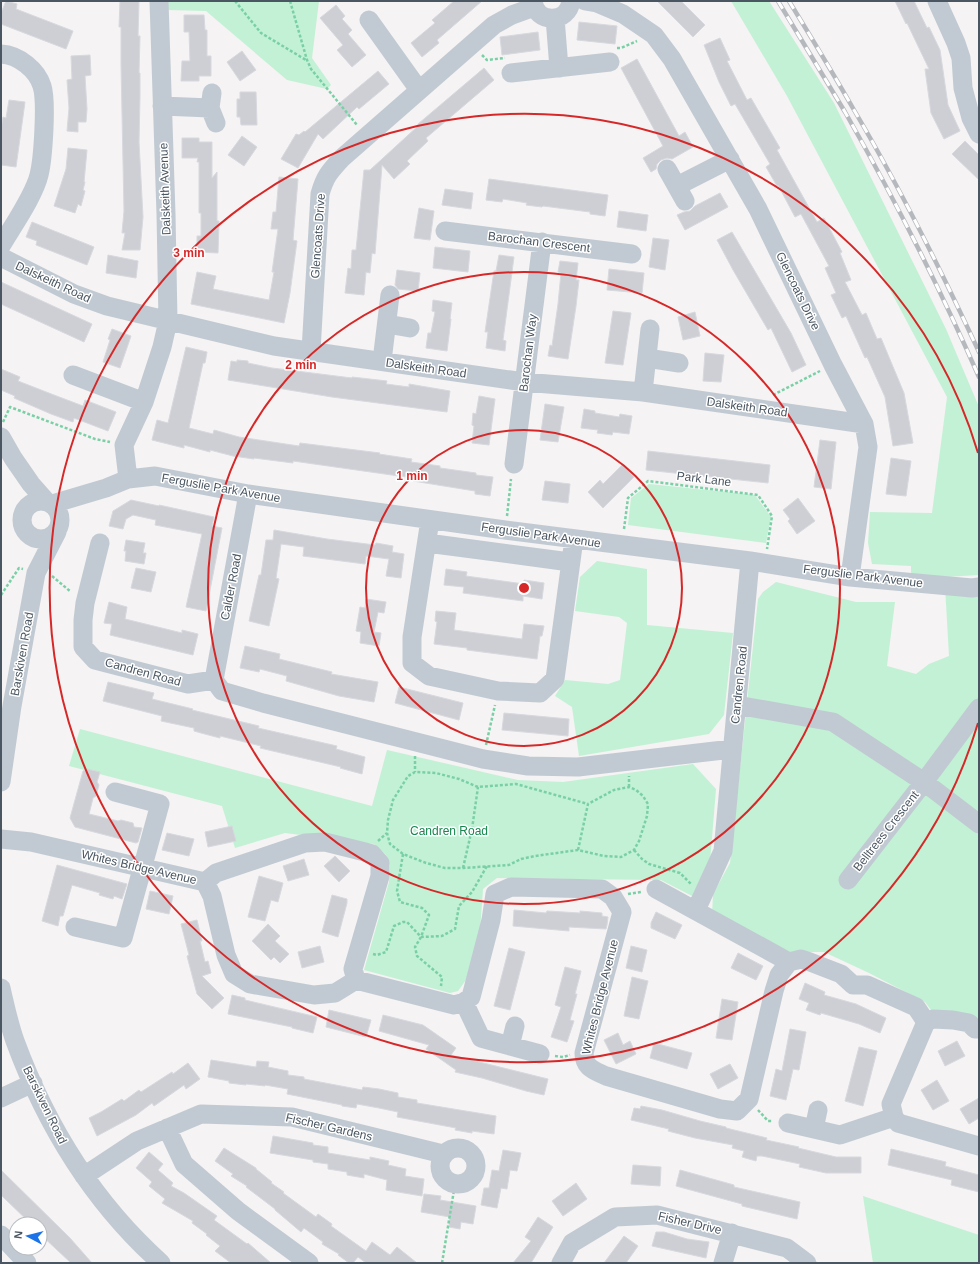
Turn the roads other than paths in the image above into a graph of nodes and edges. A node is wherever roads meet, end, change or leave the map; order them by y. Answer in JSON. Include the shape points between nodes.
{"nodes":[{"id":1,"x":159,"y":1,"type":"edge"},
{"id":2,"x":571,"y":1,"type":"edge"},
{"id":3,"x":585,"y":1,"type":"edge"},
{"id":4,"x":937,"y":1,"type":"edge"},
{"id":5,"x":533,"y":4,"type":"edge"},
{"id":6,"x":555,"y":18,"type":"junction"},
{"id":7,"x":369,"y":20,"type":"dead end"},
{"id":8,"x":1,"y":54,"type":"edge"},
{"id":9,"x":612,"y":55,"type":"road end"},
{"id":10,"x":508,"y":65,"type":"road end"},
{"id":11,"x":559,"y":68,"type":"junction"},
{"id":12,"x":419,"y":90,"type":"junction"},
{"id":13,"x":162,"y":106,"type":"junction"},
{"id":14,"x":212,"y":108,"type":"dead end"},
{"id":15,"x":979,"y":134,"type":"edge"},
{"id":16,"x":730,"y":159,"type":"junction"},
{"id":17,"x":667,"y":169,"type":"dead end"},
{"id":18,"x":445,"y":231,"type":"dead end"},
{"id":19,"x":542,"y":242,"type":"junction"},
{"id":20,"x":1,"y":246,"type":"edge"},
{"id":21,"x":632,"y":254,"type":"dead end"},
{"id":22,"x":1,"y":257,"type":"edge"},
{"id":23,"x":390,"y":295,"type":"dead end"},
{"id":24,"x":168,"y":321,"type":"junction"},
{"id":25,"x":387,"y":324,"type":"junction"},
{"id":26,"x":410,"y":328,"type":"dead end"},
{"id":27,"x":650,"y":330,"type":"dead end"},
{"id":28,"x":311,"y":351,"type":"junction"},
{"id":29,"x":647,"y":358,"type":"junction"},
{"id":30,"x":382,"y":361,"type":"junction"},
{"id":31,"x":679,"y":363,"type":"dead end"},
{"id":32,"x":73,"y":375,"type":"dead end"},
{"id":33,"x":524,"y":382,"type":"junction"},
{"id":34,"x":643,"y":392,"type":"junction"},
{"id":35,"x":144,"y":402,"type":"junction"},
{"id":36,"x":864,"y":424,"type":"junction"},
{"id":37,"x":1,"y":437,"type":"edge"},
{"id":38,"x":13,"y":458,"type":"junction"},
{"id":39,"x":514,"y":464,"type":"road end"},
{"id":40,"x":128,"y":479,"type":"junction"},
{"id":41,"x":106,"y":488,"type":"junction"},
{"id":42,"x":248,"y":494,"type":"junction"},
{"id":43,"x":49,"y":502,"type":"junction"},
{"id":44,"x":430,"y":520,"type":"junction"},
{"id":45,"x":23,"y":524,"type":"junction"},
{"id":46,"x":58,"y":529,"type":"junction"},
{"id":47,"x":574,"y":539,"type":"junction"},
{"id":48,"x":100,"y":543,"type":"dead end"},
{"id":49,"x":427,"y":543,"type":"junction"},
{"id":50,"x":570,"y":562,"type":"junction"},
{"id":51,"x":758,"y":562,"type":"junction"},
{"id":52,"x":36,"y":577,"type":"junction"},
{"id":53,"x":850,"y":577,"type":"junction"},
{"id":54,"x":979,"y":587,"type":"edge"},
{"id":55,"x":214,"y":680,"type":"junction"},
{"id":56,"x":737,"y":705,"type":"junction"},
{"id":57,"x":979,"y":708,"type":"edge"},
{"id":58,"x":732,"y":749,"type":"junction"},
{"id":59,"x":1,"y":782,"type":"edge"},
{"id":60,"x":924,"y":782,"type":"junction"},
{"id":61,"x":115,"y":792,"type":"dead end"},
{"id":62,"x":979,"y":824,"type":"edge"},
{"id":63,"x":1,"y":839,"type":"edge"},
{"id":64,"x":142,"y":867,"type":"junction"},
{"id":65,"x":848,"y":880,"type":"dead end"},
{"id":66,"x":205,"y":882,"type":"junction"},
{"id":67,"x":656,"y":889,"type":"road end"},
{"id":68,"x":696,"y":910,"type":"junction"},
{"id":69,"x":75,"y":927,"type":"dead end"},
{"id":70,"x":789,"y":962,"type":"junction"},
{"id":71,"x":356,"y":980,"type":"junction"},
{"id":72,"x":1,"y":988,"type":"edge"},
{"id":73,"x":464,"y":1002,"type":"junction"},
{"id":74,"x":926,"y":1022,"type":"junction"},
{"id":75,"x":515,"y":1026,"type":"dead end"},
{"id":76,"x":979,"y":1029,"type":"edge"},
{"id":77,"x":510,"y":1046,"type":"junction"},
{"id":78,"x":540,"y":1054,"type":"road end"},
{"id":79,"x":33,"y":1083,"type":"junction"},
{"id":80,"x":1,"y":1098,"type":"edge"},
{"id":81,"x":818,"y":1110,"type":"dead end"},
{"id":82,"x":894,"y":1117,"type":"junction"},
{"id":83,"x":788,"y":1123,"type":"road end"},
{"id":84,"x":167,"y":1128,"type":"junction"},
{"id":85,"x":814,"y":1129,"type":"junction"},
{"id":86,"x":979,"y":1146,"type":"edge"},
{"id":87,"x":443,"y":1154,"type":"junction"},
{"id":88,"x":84,"y":1176,"type":"junction"},
{"id":89,"x":732,"y":1233,"type":"junction"},
{"id":90,"x":1,"y":1235,"type":"edge"},
{"id":91,"x":27,"y":1263,"type":"edge"},
{"id":92,"x":161,"y":1263,"type":"edge"},
{"id":93,"x":309,"y":1263,"type":"edge"},
{"id":94,"x":561,"y":1263,"type":"edge"},
{"id":95,"x":723,"y":1263,"type":"edge"},
{"id":96,"x":807,"y":1263,"type":"edge"}],
"edges":[{"from":1,"to":13,"type":"street","name":"Dalskeith Avenue"},
{"from":2,"to":6,"type":"street","via":[[567,11]]},
{"from":3,"to":16,"type":"street","name":"Glencoats Drive","via":[[623,14],[654,35],[672,59]]},
{"from":4,"to":15,"type":"street","via":[[956,43],[963,88],[971,118]]},
{"from":5,"to":6,"type":"street","name":"Glencoats Drive","via":[[540,15]]},
{"from":5,"to":12,"type":"street","name":"Glencoats Drive","via":[[494,25]]},
{"from":6,"to":11,"type":"street"},
{"from":7,"to":12,"type":"street"},
{"from":8,"to":20,"type":"street","via":[[22,61],[36,74],[42,87],[44,102],[39,176]]},
{"from":9,"to":11,"type":"street"},
{"from":10,"to":11,"type":"street"},
{"from":12,"to":28,"type":"street","name":"Glencoats Drive","via":[[342,158],[323,181],[320,194]]},
{"from":13,"to":14,"type":"street"},
{"from":13,"to":24,"type":"street","name":"Dalskeith Avenue"},
{"from":16,"to":17,"type":"street","via":[[681,194]]},
{"from":16,"to":36,"type":"street","name":"Glencoats Drive","via":[[758,209]]},
{"from":18,"to":19,"type":"street","name":"Barochan Crescent"},
{"from":19,"to":21,"type":"street","name":"Barochan Crescent"},
{"from":19,"to":33,"type":"street","name":"Barochan Way"},
{"from":22,"to":24,"type":"street","name":"Dalskeith Road","via":[[74,294],[107,306]]},
{"from":23,"to":25,"type":"street"},
{"from":24,"to":28,"type":"street","name":"Dalskeith Road","via":[[274,346]]},
{"from":24,"to":35,"type":"street","name":"Dalskeith Avenue"},
{"from":25,"to":26,"type":"street"},
{"from":25,"to":30,"type":"street"},
{"from":27,"to":29,"type":"street"},
{"from":28,"to":30,"type":"street","name":"Dalskeith Road"},
{"from":29,"to":31,"type":"street"},
{"from":29,"to":34,"type":"street"},
{"from":30,"to":33,"type":"street","name":"Dalskeith Road"},
{"from":32,"to":35,"type":"street"},
{"from":33,"to":34,"type":"street","name":"Dalskeith Road"},
{"from":33,"to":39,"type":"street","name":"Barochan Way"},
{"from":34,"to":36,"type":"street","name":"Dalskeith Road"},
{"from":35,"to":40,"type":"street","name":"Dalskeith Avenue","via":[[124,445]]},
{"from":36,"to":53,"type":"street","name":"Glencoats Drive","via":[[868,447]]},
{"from":37,"to":38,"type":"street"},
{"from":38,"to":43,"type":"street","via":[[31,484]]},
{"from":38,"to":45,"type":"street","via":[[20,490]]},
{"from":40,"to":41,"type":"street","name":"Ferguslie Park Avenue"},
{"from":40,"to":42,"type":"street","name":"Ferguslie Park Avenue","via":[[155,476]]},
{"from":41,"to":43,"type":"street","name":"Ferguslie Park Avenue"},
{"from":41,"to":46,"type":"street","name":"Ferguslie Park Avenue","via":[[76,510]]},
{"from":42,"to":44,"type":"street","name":"Ferguslie Park Avenue"},
{"from":42,"to":55,"type":"street","name":"Calder Road"},
{"from":43,"to":45,"type":"street","via":[[40,500],[28,506],[24,511]]},
{"from":43,"to":46,"type":"street","via":[[60,514]]},
{"from":44,"to":47,"type":"street","name":"Ferguslie Park Avenue"},
{"from":44,"to":49,"type":"street"},
{"from":45,"to":46,"type":"street","via":[[28,535],[40,540],[46,539]]},
{"from":45,"to":52,"type":"street","name":"Barskiven Road"},
{"from":46,"to":52,"type":"street","name":"Barskiven Road"},
{"from":47,"to":50,"type":"street"},
{"from":47,"to":51,"type":"street","name":"Ferguslie Park Avenue"},
{"from":48,"to":55,"type":"street","name":"Candren Road","via":[[85,603],[83,646],[95,660],[188,684]]},
{"from":49,"to":50,"type":"street"},
{"from":49,"to":50,"type":"street","via":[[412,637],[412,663],[429,676],[498,691],[540,693],[555,679]]},
{"from":51,"to":53,"type":"street","name":"Ferguslie Park Avenue"},
{"from":51,"to":56,"type":"street","name":"Candren Road"},
{"from":52,"to":59,"type":"street","name":"Barskiven Road"},
{"from":53,"to":54,"type":"street","name":"Ferguslie Park Avenue"},
{"from":55,"to":58,"type":"street","via":[[222,691],[483,759],[528,766],[578,767]]},
{"from":56,"to":58,"type":"street","name":"Candren Road"},
{"from":56,"to":60,"type":"street","name":"Belltrees Crescent","via":[[833,722]]},
{"from":57,"to":60,"type":"street","name":"Belltrees Crescent"},
{"from":58,"to":68,"type":"street","via":[[723,851]]},
{"from":60,"to":62,"type":"street","name":"Belltrees Crescent"},
{"from":60,"to":65,"type":"street","name":"Belltrees Crescent"},
{"from":61,"to":64,"type":"street","via":[[160,804]]},
{"from":63,"to":64,"type":"street","name":"Whites Bridge Avenue","via":[[31,842]]},
{"from":64,"to":66,"type":"street","name":"Whites Bridge Avenue"},
{"from":64,"to":69,"type":"street","via":[[123,938]]},
{"from":66,"to":71,"type":"street","name":"Whites Bridge Avenue","via":[[212,896],[226,955],[234,974],[250,984],[314,995],[335,993]]},
{"from":66,"to":71,"type":"street","via":[[216,873],[305,843],[325,842],[372,854],[380,863],[380,876],[353,969]]},
{"from":67,"to":68,"type":"street"},
{"from":68,"to":70,"type":"street"},
{"from":70,"to":73,"type":"street","name":"Whites Bridge Avenue","via":[[779,975],[774,991],[749,1099],[737,1111],[720,1109],[606,1076],[590,1068],[584,1060],[622,912],[614,897],[602,889],[510,887],[495,894],[491,920],[471,997]]},
{"from":70,"to":74,"type":"street","via":[[801,959],[841,974],[853,985],[867,985],[916,1007]]},
{"from":71,"to":73,"type":"street","via":[[454,1005]]},
{"from":72,"to":79,"type":"street","name":"Barskiven Road","via":[[15,1040]]},
{"from":73,"to":77,"type":"street","via":[[481,1038]]},
{"from":74,"to":76,"type":"street","via":[[933,1019],[953,1020],[969,1023],[975,1029]]},
{"from":74,"to":82,"type":"street","via":[[891,1104]]},
{"from":75,"to":77,"type":"street"},
{"from":77,"to":78,"type":"street"},
{"from":79,"to":80,"type":"street"},
{"from":79,"to":88,"type":"street","name":"Barskiven Road","via":[[59,1138]]},
{"from":81,"to":85,"type":"street"},
{"from":82,"to":85,"type":"street","via":[[840,1135]]},
{"from":82,"to":86,"type":"street","via":[[898,1123]]},
{"from":83,"to":85,"type":"street"},
{"from":84,"to":87,"type":"street","name":"Fischer Gardens","via":[[201,1114],[292,1117]]},
{"from":84,"to":88,"type":"street","name":"Fischer Gardens","via":[[137,1141]]},
{"from":84,"to":93,"type":"street","via":[[184,1164],[238,1211]]},
{"from":87,"to":87,"type":"street","via":[[439,1166],[444,1178],[455,1184],[472,1178],[476,1161],[469,1151],[459,1147],[447,1150]]},
{"from":88,"to":92,"type":"street","name":"Barskiven Road","via":[[108,1209]]},
{"from":89,"to":94,"type":"street","name":"Fisher Drive","via":[[657,1214],[615,1217],[572,1243]]},
{"from":89,"to":95,"type":"street"},
{"from":89,"to":96,"type":"street","name":"Fisher Drive","via":[[787,1248]]},
{"from":90,"to":91,"type":"street"}]}
